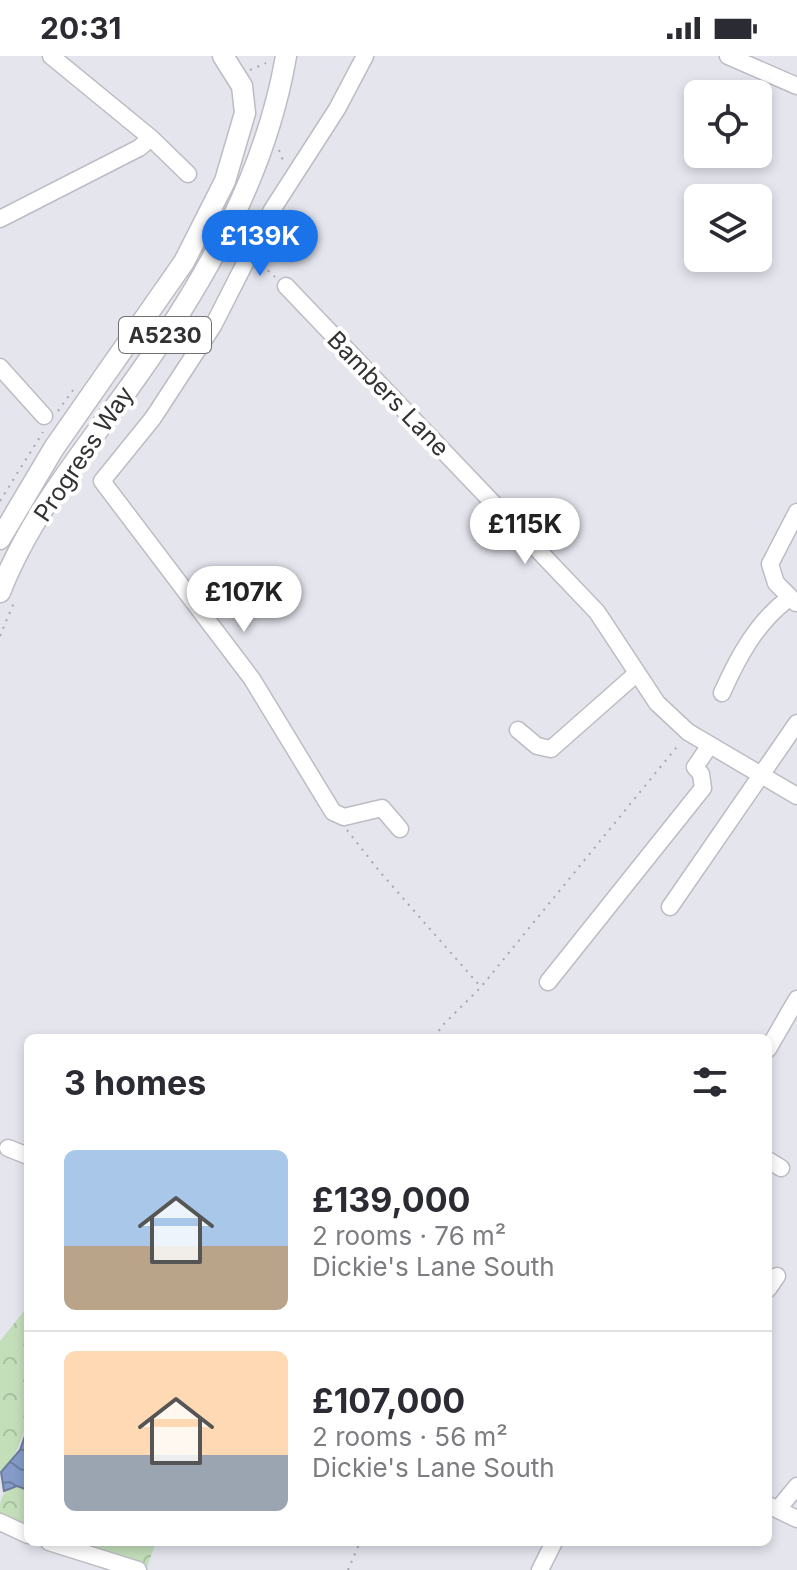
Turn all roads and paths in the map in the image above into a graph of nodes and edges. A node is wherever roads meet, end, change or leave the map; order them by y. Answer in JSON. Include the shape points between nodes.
{"nodes":[{"id":1,"x":51,"y":56,"type":"edge"},
{"id":2,"x":223,"y":56,"type":"edge"},
{"id":3,"x":365,"y":56,"type":"edge"},
{"id":4,"x":728,"y":56,"type":"edge"},
{"id":5,"x":278,"y":58,"type":"edge"},
{"id":6,"x":237,"y":76,"type":"junction"},
{"id":7,"x":797,"y":86,"type":"edge"},
{"id":8,"x":151,"y":138,"type":"junction"},
{"id":9,"x":188,"y":174,"type":"dead end"},
{"id":10,"x":0,"y":219,"type":"edge"},
{"id":11,"x":250,"y":253,"type":"junction"},
{"id":12,"x":286,"y":286,"type":"joint"},
{"id":13,"x":0,"y":367,"type":"edge"},
{"id":14,"x":74,"y":389,"type":"dead end"},
{"id":15,"x":50,"y":416,"type":"junction"},
{"id":16,"x":0,"y":501,"type":"edge"},
{"id":17,"x":797,"y":512,"type":"edge"},
{"id":18,"x":0,"y":539,"type":"edge"},
{"id":19,"x":8,"y":595,"type":"edge"},
{"id":20,"x":792,"y":601,"type":"edge"},
{"id":21,"x":0,"y":636,"type":"edge"},
{"id":22,"x":636,"y":674,"type":"junction"},
{"id":23,"x":722,"y":693,"type":"dead end"},
{"id":24,"x":797,"y":723,"type":"edge"},
{"id":25,"x":518,"y":730,"type":"dead end"},
{"id":26,"x":688,"y":732,"type":"junction"},
{"id":27,"x":710,"y":745,"type":"junction"},
{"id":28,"x":763,"y":776,"type":"junction"},
{"id":29,"x":797,"y":796,"type":"edge"},
{"id":30,"x":333,"y":812,"type":"junction"},
{"id":31,"x":400,"y":829,"type":"dead end"},
{"id":32,"x":670,"y":907,"type":"dead end"},
{"id":33,"x":548,"y":982,"type":"dead end"},
{"id":34,"x":481,"y":987,"type":"junction"},
{"id":35,"x":797,"y":999,"type":"edge"},
{"id":36,"x":437,"y":1034,"type":"edge"},
{"id":37,"x":772,"y":1042,"type":"edge"},
{"id":38,"x":8,"y":1148,"type":"dead end"},
{"id":39,"x":24,"y":1154,"type":"edge"},
{"id":40,"x":797,"y":1486,"type":"edge"},
{"id":41,"x":773,"y":1507,"type":"edge"},
{"id":42,"x":797,"y":1519,"type":"edge"},
{"id":43,"x":0,"y":1522,"type":"edge"},
{"id":44,"x":24,"y":1533,"type":"edge"},
{"id":45,"x":62,"y":1546,"type":"edge"},
{"id":46,"x":358,"y":1546,"type":"edge"},
{"id":47,"x":552,"y":1546,"type":"edge"},
{"id":48,"x":138,"y":1570,"type":"edge"},
{"id":49,"x":348,"y":1570,"type":"edge"},
{"id":50,"x":540,"y":1570,"type":"edge"}],
"edges":[{"from":1,"to":8,"type":"street"},
{"from":2,"to":6,"type":"main road","name":"Progress Way","number":"A5230"},
{"from":3,"to":11,"type":"street"},
{"from":4,"to":7,"type":"street"},
{"from":5,"to":6,"type":"path"},
{"from":5,"to":19,"type":"main road","name":"Progress Way","number":"A5230","via":[[268,130],[200,284],[59,483]]},
{"from":6,"to":18,"type":"main road","name":"Progress Way","number":"A5230","via":[[245,100],[244,128],[216,200],[184,262],[54,448]]},
{"from":8,"to":9,"type":"street"},
{"from":8,"to":10,"type":"street"},
{"from":11,"to":12,"type":"path"},
{"from":11,"to":30,"type":"street","via":[[213,326],[153,418],[102,481],[252,679]]},
{"from":12,"to":22,"type":"street","name":"Bambers Lane","via":[[597,612]]},
{"from":13,"to":15,"type":"street"},
{"from":14,"to":15,"type":"path"},
{"from":15,"to":16,"type":"path"},
{"from":17,"to":20,"type":"street","via":[[770,564],[776,583]]},
{"from":19,"to":21,"type":"path"},
{"from":20,"to":23,"type":"street","via":[[768,613]]},
{"from":22,"to":25,"type":"street","via":[[551,749],[537,746]]},
{"from":22,"to":26,"type":"street","name":"Bambers Lane"},
{"from":24,"to":28,"type":"street"},
{"from":26,"to":27,"type":"street","name":"Bambers Lane"},
{"from":26,"to":34,"type":"path"},
{"from":27,"to":28,"type":"street","name":"Bambers Lane"},
{"from":27,"to":33,"type":"street","via":[[695,767],[703,788]]},
{"from":28,"to":29,"type":"street","name":"Bambers Lane"},
{"from":28,"to":32,"type":"street"},
{"from":30,"to":31,"type":"street","via":[[344,817],[382,808]]},
{"from":30,"to":34,"type":"path"},
{"from":34,"to":36,"type":"path"},
{"from":35,"to":37,"type":"street"},
{"from":38,"to":39,"type":"street"},
{"from":40,"to":41,"type":"street"},
{"from":41,"to":42,"type":"street"},
{"from":43,"to":44,"type":"street"},
{"from":45,"to":48,"type":"street"},
{"from":46,"to":49,"type":"path"},
{"from":47,"to":50,"type":"street"}]}
